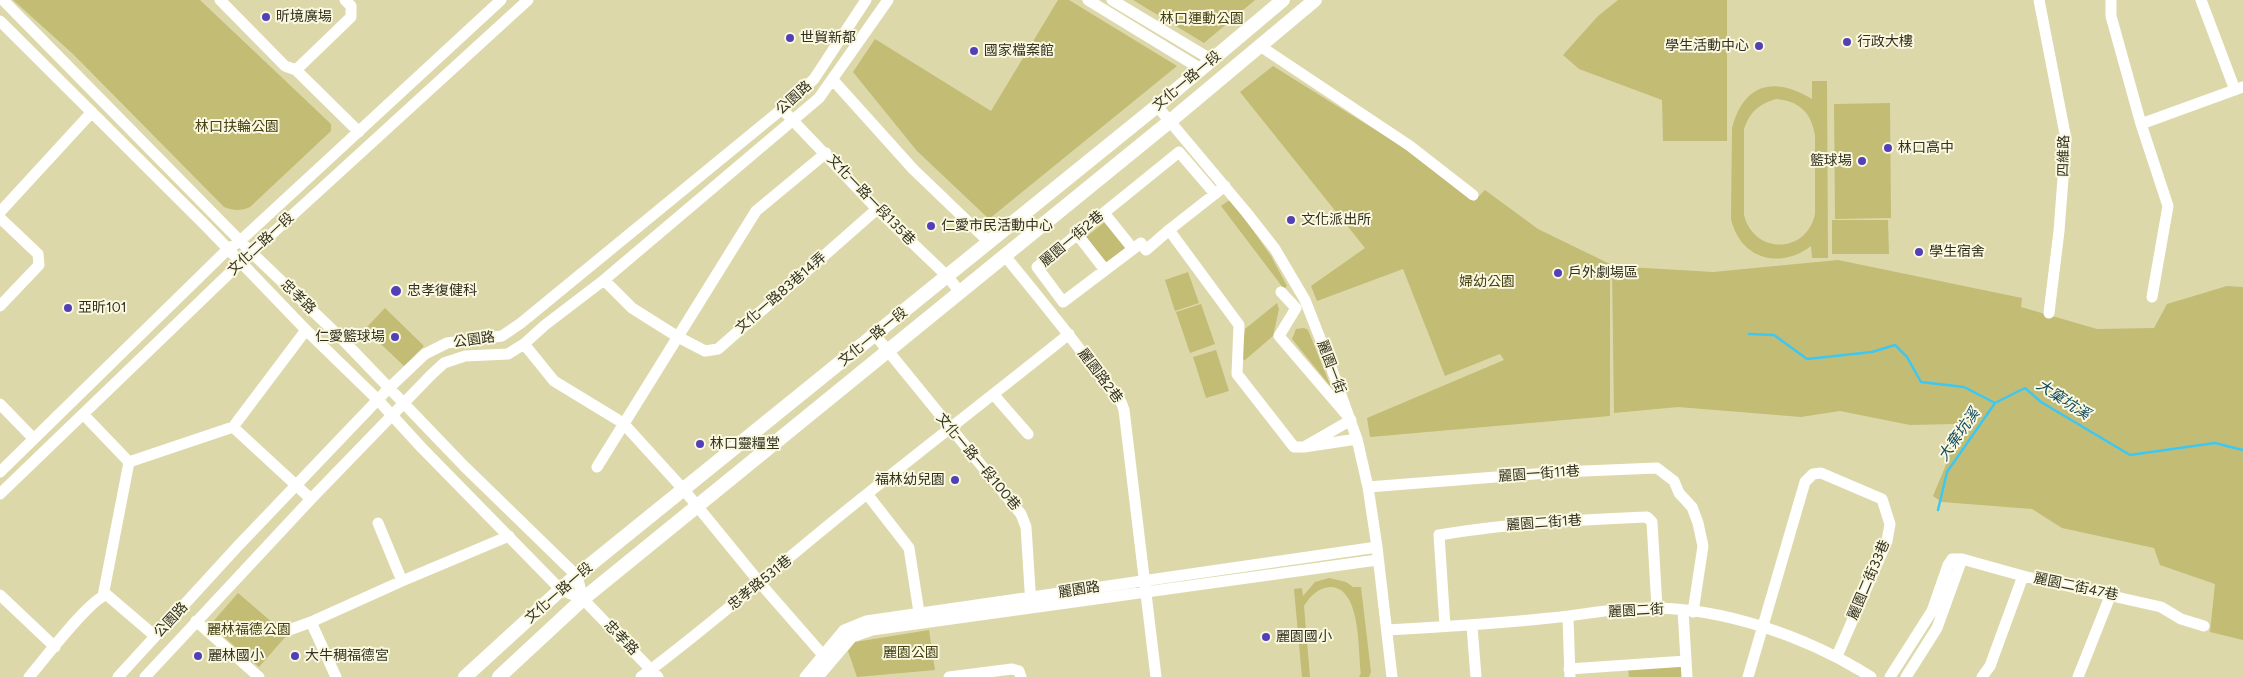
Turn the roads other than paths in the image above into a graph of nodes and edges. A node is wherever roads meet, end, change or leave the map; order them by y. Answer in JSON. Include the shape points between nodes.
{"nodes":[{"id":1,"x":3,"y":0,"type":"edge"},
{"id":2,"x":220,"y":0,"type":"edge"},
{"id":3,"x":345,"y":0,"type":"edge"},
{"id":4,"x":528,"y":0,"type":"edge"},
{"id":5,"x":866,"y":0,"type":"edge"},
{"id":6,"x":888,"y":0,"type":"edge"},
{"id":7,"x":1088,"y":0,"type":"edge"},
{"id":8,"x":1112,"y":0,"type":"edge"},
{"id":9,"x":1283,"y":0,"type":"edge"},
{"id":10,"x":1315,"y":0,"type":"edge"},
{"id":11,"x":2039,"y":0,"type":"edge"},
{"id":12,"x":2111,"y":0,"type":"edge"},
{"id":13,"x":2201,"y":0,"type":"edge"},
{"id":14,"x":494,"y":2,"type":"edge"},
{"id":15,"x":0,"y":21,"type":"edge"},
{"id":16,"x":1260,"y":46,"type":"junction"},
{"id":17,"x":1206,"y":65,"type":"junction"},
{"id":18,"x":296,"y":70,"type":"junction"},
{"id":19,"x":814,"y":79,"type":"junction"},
{"id":20,"x":833,"y":80,"type":"junction"},
{"id":21,"x":2239,"y":88,"type":"edge"},
{"id":22,"x":825,"y":91,"type":"junction"},
{"id":23,"x":1157,"y":106,"type":"junction"},
{"id":24,"x":782,"y":109,"type":"junction"},
{"id":25,"x":92,"y":112,"type":"junction"},
{"id":26,"x":794,"y":121,"type":"junction"},
{"id":27,"x":1170,"y":122,"type":"junction"},
{"id":28,"x":2141,"y":124,"type":"junction"},
{"id":29,"x":359,"y":132,"type":"junction"},
{"id":30,"x":826,"y":154,"type":"junction"},
{"id":31,"x":1225,"y":186,"type":"junction"},
{"id":32,"x":1214,"y":194,"type":"junction"},
{"id":33,"x":1473,"y":196,"type":"dead end"},
{"id":34,"x":877,"y":209,"type":"junction"},
{"id":35,"x":0,"y":212,"type":"edge"},
{"id":36,"x":1104,"y":212,"type":"junction"},
{"id":37,"x":652,"y":216,"type":"junction"},
{"id":38,"x":0,"y":218,"type":"edge"},
{"id":39,"x":663,"y":228,"type":"junction"},
{"id":40,"x":1169,"y":230,"type":"junction"},
{"id":41,"x":1077,"y":234,"type":"junction"},
{"id":42,"x":240,"y":241,"type":"junction"},
{"id":43,"x":989,"y":242,"type":"junction"},
{"id":44,"x":1133,"y":249,"type":"junction"},
{"id":45,"x":228,"y":250,"type":"junction"},
{"id":46,"x":251,"y":252,"type":"junction"},
{"id":47,"x":1005,"y":256,"type":"junction"},
{"id":48,"x":240,"y":262,"type":"junction"},
{"id":49,"x":1105,"y":270,"type":"junction"},
{"id":50,"x":947,"y":276,"type":"junction"},
{"id":51,"x":604,"y":280,"type":"junction"},
{"id":52,"x":960,"y":292,"type":"junction"},
{"id":53,"x":1281,"y":292,"type":"dead end"},
{"id":54,"x":2152,"y":296,"type":"dead end"},
{"id":55,"x":0,"y":306,"type":"edge"},
{"id":56,"x":2049,"y":313,"type":"dead end"},
{"id":57,"x":523,"y":321,"type":"junction"},
{"id":58,"x":306,"y":330,"type":"junction"},
{"id":59,"x":1069,"y":334,"type":"junction"},
{"id":60,"x":535,"y":335,"type":"junction"},
{"id":61,"x":875,"y":335,"type":"junction"},
{"id":62,"x":678,"y":337,"type":"junction"},
{"id":63,"x":524,"y":344,"type":"junction"},
{"id":64,"x":433,"y":350,"type":"junction"},
{"id":65,"x":887,"y":352,"type":"junction"},
{"id":66,"x":444,"y":363,"type":"junction"},
{"id":67,"x":388,"y":389,"type":"junction"},
{"id":68,"x":994,"y":395,"type":"junction"},
{"id":69,"x":378,"y":400,"type":"junction"},
{"id":70,"x":403,"y":403,"type":"junction"},
{"id":71,"x":0,"y":404,"type":"edge"},
{"id":72,"x":83,"y":414,"type":"junction"},
{"id":73,"x":392,"y":414,"type":"junction"},
{"id":74,"x":361,"y":418,"type":"junction"},
{"id":75,"x":1351,"y":420,"type":"junction"},
{"id":76,"x":623,"y":423,"type":"junction"},
{"id":77,"x":233,"y":427,"type":"junction"},
{"id":78,"x":951,"y":430,"type":"junction"},
{"id":79,"x":375,"y":431,"type":"junction"},
{"id":80,"x":1028,"y":434,"type":"dead end"},
{"id":81,"x":34,"y":440,"type":"junction"},
{"id":82,"x":1357,"y":440,"type":"junction"},
{"id":83,"x":1304,"y":446,"type":"junction"},
{"id":84,"x":129,"y":462,"type":"junction"},
{"id":85,"x":597,"y":467,"type":"dead end"},
{"id":86,"x":0,"y":472,"type":"edge"},
{"id":87,"x":297,"y":486,"type":"junction"},
{"id":88,"x":1368,"y":487,"type":"junction"},
{"id":89,"x":684,"y":490,"type":"junction"},
{"id":90,"x":0,"y":494,"type":"edge"},
{"id":91,"x":867,"y":494,"type":"junction"},
{"id":92,"x":310,"y":499,"type":"junction"},
{"id":93,"x":697,"y":507,"type":"junction"},
{"id":94,"x":378,"y":523,"type":"dead end"},
{"id":95,"x":509,"y":536,"type":"junction"},
{"id":96,"x":1377,"y":546,"type":"junction"},
{"id":97,"x":1962,"y":559,"type":"junction"},
{"id":98,"x":1377,"y":560,"type":"junction"},
{"id":99,"x":577,"y":576,"type":"junction"},
{"id":100,"x":2023,"y":576,"type":"junction"},
{"id":101,"x":1144,"y":580,"type":"junction"},
{"id":102,"x":402,"y":581,"type":"junction"},
{"id":103,"x":760,"y":583,"type":"junction"},
{"id":104,"x":561,"y":590,"type":"junction"},
{"id":105,"x":1146,"y":593,"type":"junction"},
{"id":106,"x":2111,"y":594,"type":"junction"},
{"id":107,"x":0,"y":595,"type":"edge"},
{"id":108,"x":103,"y":596,"type":"junction"},
{"id":109,"x":1031,"y":598,"type":"junction"},
{"id":110,"x":583,"y":599,"type":"junction"},
{"id":111,"x":1657,"y":608,"type":"junction"},
{"id":112,"x":1032,"y":610,"type":"junction"},
{"id":113,"x":1688,"y":611,"type":"junction"},
{"id":114,"x":1568,"y":617,"type":"junction"},
{"id":115,"x":920,"y":619,"type":"junction"},
{"id":116,"x":196,"y":621,"type":"junction"},
{"id":117,"x":311,"y":622,"type":"junction"},
{"id":118,"x":1445,"y":626,"type":"junction"},
{"id":119,"x":1472,"y":626,"type":"junction"},
{"id":120,"x":1762,"y":626,"type":"junction"},
{"id":121,"x":2204,"y":626,"type":"dead end"},
{"id":122,"x":289,"y":630,"type":"dead end"},
{"id":123,"x":1387,"y":630,"type":"junction"},
{"id":124,"x":155,"y":636,"type":"junction"},
{"id":125,"x":55,"y":648,"type":"junction"},
{"id":126,"x":822,"y":654,"type":"junction"},
{"id":127,"x":1904,"y":655,"type":"junction"},
{"id":128,"x":1837,"y":656,"type":"junction"},
{"id":129,"x":1686,"y":661,"type":"junction"},
{"id":130,"x":1914,"y":662,"type":"junction"},
{"id":131,"x":1623,"y":665,"type":"junction"},
{"id":132,"x":654,"y":673,"type":"edge"},
{"id":133,"x":1570,"y":673,"type":"edge"},
{"id":134,"x":29,"y":677,"type":"edge"},
{"id":135,"x":118,"y":677,"type":"edge"},
{"id":136,"x":145,"y":677,"type":"edge"},
{"id":137,"x":259,"y":677,"type":"edge"},
{"id":138,"x":336,"y":677,"type":"edge"},
{"id":139,"x":465,"y":677,"type":"edge"},
{"id":140,"x":499,"y":677,"type":"edge"},
{"id":141,"x":641,"y":677,"type":"edge"},
{"id":142,"x":805,"y":677,"type":"edge"},
{"id":143,"x":818,"y":677,"type":"edge"},
{"id":144,"x":949,"y":677,"type":"edge"},
{"id":145,"x":1021,"y":677,"type":"edge"},
{"id":146,"x":1156,"y":677,"type":"edge"},
{"id":147,"x":1392,"y":677,"type":"edge"},
{"id":148,"x":1476,"y":677,"type":"edge"},
{"id":149,"x":1623,"y":677,"type":"edge"},
{"id":150,"x":1687,"y":677,"type":"edge"},
{"id":151,"x":1748,"y":677,"type":"edge"},
{"id":152,"x":1871,"y":677,"type":"edge"},
{"id":153,"x":1890,"y":677,"type":"edge"},
{"id":154,"x":1906,"y":677,"type":"edge"},
{"id":155,"x":1982,"y":677,"type":"edge"},
{"id":156,"x":2078,"y":677,"type":"edge"}],
"edges":[{"from":1,"to":42,"type":"street","name":"忠孝路"},
{"from":2,"to":18,"type":"street","via":[[285,66]]},
{"from":3,"to":18,"type":"street","via":[[351,6],[351,17]]},
{"from":4,"to":46,"type":"street","name":"文化二路一段"},
{"from":5,"to":19,"type":"street","name":"公園路"},
{"from":6,"to":20,"type":"street","name":"公園路"},
{"from":7,"to":17,"type":"street"},
{"from":8,"to":17,"type":"street"},
{"from":9,"to":17,"type":"main road","name":"文化一路一段"},
{"from":10,"to":16,"type":"main road","name":"文化一路一段"},
{"from":11,"to":56,"type":"street","name":"四維路","via":[[2066,139]]},
{"from":12,"to":28,"type":"street","via":[[2111,16]]},
{"from":13,"to":21,"type":"street"},
{"from":14,"to":29,"type":"street","name":"文化二路一段"},
{"from":15,"to":25,"type":"street","name":"忠孝路"},
{"from":16,"to":27,"type":"main road","name":"文化一路一段"},
{"from":16,"to":33,"type":"street","via":[[1410,146]]},
{"from":17,"to":23,"type":"main road","name":"文化一路一段"},
{"from":18,"to":29,"type":"street"},
{"from":19,"to":22,"type":"street"},
{"from":19,"to":24,"type":"street","name":"公園路"},
{"from":20,"to":22,"type":"street","name":"公園路"},
{"from":20,"to":43,"type":"street","via":[[913,169]]},
{"from":21,"to":28,"type":"street"},
{"from":22,"to":26,"type":"street","name":"公園路"},
{"from":23,"to":27,"type":"street","name":"麗園一街"},
{"from":23,"to":43,"type":"main road","name":"文化一路一段"},
{"from":24,"to":26,"type":"street","name":"文化一路一段135巷"},
{"from":24,"to":37,"type":"street","name":"公園路"},
{"from":25,"to":35,"type":"street"},
{"from":25,"to":45,"type":"street","name":"忠孝路"},
{"from":26,"to":30,"type":"street","name":"文化一路一段135巷"},
{"from":26,"to":39,"type":"street","name":"公園路"},
{"from":27,"to":31,"type":"street","name":"麗園一街"},
{"from":27,"to":47,"type":"main road","name":"文化一路一段"},
{"from":28,"to":54,"type":"street","via":[[2168,206]]},
{"from":29,"to":42,"type":"street","name":"文化二路一段"},
{"from":30,"to":34,"type":"street","name":"文化一路一段135巷"},
{"from":30,"to":62,"type":"street","via":[[756,211]]},
{"from":31,"to":32,"type":"street","name":"麗園一街2巷"},
{"from":31,"to":75,"type":"street","name":"麗園一街","via":[[1275,250],[1305,300]]},
{"from":32,"to":36,"type":"street","name":"麗園一街2巷","via":[[1179,152]]},
{"from":32,"to":40,"type":"street","name":"麗園一街2巷"},
{"from":34,"to":50,"type":"street","name":"文化一路一段135巷"},
{"from":34,"to":62,"type":"street","name":"文化一路83巷14弄","via":[[718,349],[705,351]]},
{"from":36,"to":41,"type":"street","name":"麗園一街2巷"},
{"from":36,"to":44,"type":"street"},
{"from":37,"to":39,"type":"street"},
{"from":37,"to":57,"type":"street","name":"公園路"},
{"from":38,"to":55,"type":"street","via":[[38,254],[39,265]]},
{"from":39,"to":51,"type":"street","name":"公園路"},
{"from":40,"to":44,"type":"street","name":"麗園一街2巷","via":[[1146,250],[1140,243]]},
{"from":40,"to":83,"type":"street","via":[[1239,325],[1237,374],[1294,447]]},
{"from":41,"to":49,"type":"street"},
{"from":41,"to":49,"type":"street","name":"麗園一街2巷","via":[[1037,267],[1063,302]]},
{"from":42,"to":45,"type":"street","name":"文化二路一段"},
{"from":42,"to":46,"type":"street","name":"忠孝路"},
{"from":43,"to":50,"type":"main road","name":"文化一路一段"},
{"from":44,"to":49,"type":"street","name":"麗園一街2巷"},
{"from":45,"to":48,"type":"street","name":"忠孝路"},
{"from":45,"to":81,"type":"street","name":"文化二路一段"},
{"from":46,"to":48,"type":"street","name":"文化二路一段"},
{"from":46,"to":67,"type":"street","name":"忠孝路","via":[[342,339]]},
{"from":47,"to":52,"type":"main road","name":"文化一路一段"},
{"from":47,"to":59,"type":"street","name":"麗園路2巷"},
{"from":48,"to":58,"type":"street","name":"忠孝路"},
{"from":48,"to":72,"type":"street","name":"文化二路一段"},
{"from":50,"to":52,"type":"street","name":"文化一路一段135巷"},
{"from":50,"to":61,"type":"main road","name":"文化一路一段"},
{"from":51,"to":60,"type":"street","name":"公園路"},
{"from":51,"to":62,"type":"street","name":"文化一路83巷14弄","via":[[632,308]]},
{"from":52,"to":65,"type":"main road","name":"文化一路一段"},
{"from":53,"to":75,"type":"street","via":[[1296,308],[1279,336]]},
{"from":57,"to":60,"type":"street"},
{"from":57,"to":64,"type":"street","name":"公園路","via":[[502,336],[447,343]]},
{"from":58,"to":69,"type":"street","name":"忠孝路"},
{"from":58,"to":77,"type":"street"},
{"from":59,"to":68,"type":"street","name":"忠孝路531巷"},
{"from":59,"to":101,"type":"street","name":"麗園路2巷","via":[[1121,399]]},
{"from":60,"to":63,"type":"street","name":"公園路"},
{"from":61,"to":65,"type":"street","name":"文化一路一段100巷"},
{"from":61,"to":89,"type":"main road","name":"文化一路一段"},
{"from":62,"to":76,"type":"street"},
{"from":63,"to":66,"type":"street","name":"公園路","via":[[508,354],[465,356]]},
{"from":63,"to":76,"type":"street","via":[[554,381]]},
{"from":64,"to":66,"type":"street"},
{"from":64,"to":67,"type":"street","name":"公園路"},
{"from":65,"to":78,"type":"street","name":"文化一路一段100巷"},
{"from":65,"to":93,"type":"main road","name":"文化一路一段"},
{"from":66,"to":70,"type":"street","name":"公園路"},
{"from":67,"to":69,"type":"street","name":"公園路"},
{"from":67,"to":70,"type":"street","name":"忠孝路"},
{"from":68,"to":78,"type":"street","name":"忠孝路531巷"},
{"from":68,"to":80,"type":"street"},
{"from":69,"to":73,"type":"street","name":"忠孝路"},
{"from":69,"to":74,"type":"street","name":"公園路"},
{"from":70,"to":73,"type":"street","name":"公園路"},
{"from":70,"to":99,"type":"street","name":"忠孝路"},
{"from":71,"to":81,"type":"street"},
{"from":72,"to":84,"type":"street"},
{"from":72,"to":90,"type":"street","name":"文化二路一段"},
{"from":73,"to":79,"type":"street","name":"公園路"},
{"from":73,"to":95,"type":"street","name":"忠孝路"},
{"from":74,"to":79,"type":"street"},
{"from":74,"to":87,"type":"street","name":"公園路"},
{"from":75,"to":82,"type":"street","name":"麗園一街"},
{"from":75,"to":83,"type":"street"},
{"from":76,"to":85,"type":"street"},
{"from":76,"to":89,"type":"street"},
{"from":77,"to":84,"type":"street"},
{"from":77,"to":87,"type":"street"},
{"from":78,"to":91,"type":"street","name":"忠孝路531巷"},
{"from":78,"to":109,"type":"street","name":"文化一路一段100巷","via":[[1021,514],[1026,527]]},
{"from":79,"to":92,"type":"street","name":"公園路"},
{"from":81,"to":86,"type":"street","name":"文化二路一段"},
{"from":82,"to":83,"type":"street"},
{"from":82,"to":88,"type":"street","name":"麗園一街"},
{"from":84,"to":108,"type":"street"},
{"from":87,"to":92,"type":"street"},
{"from":87,"to":124,"type":"street","name":"公園路"},
{"from":88,"to":96,"type":"street","name":"麗園一街"},
{"from":88,"to":113,"type":"street","name":"麗園一街11巷","via":[[1657,468],[1674,481],[1679,493],[1692,507],[1703,546]]},
{"from":89,"to":93,"type":"street"},
{"from":89,"to":99,"type":"main road","name":"文化一路一段"},
{"from":91,"to":103,"type":"street","name":"忠孝路531巷"},
{"from":91,"to":115,"type":"street","via":[[910,548]]},
{"from":92,"to":116,"type":"street","name":"公園路"},
{"from":93,"to":103,"type":"street"},
{"from":93,"to":110,"type":"main road","name":"文化一路一段"},
{"from":94,"to":102,"type":"street"},
{"from":95,"to":102,"type":"street"},
{"from":95,"to":104,"type":"street","name":"忠孝路"},
{"from":96,"to":98,"type":"street","name":"麗園一街"},
{"from":96,"to":101,"type":"street","name":"麗園路"},
{"from":97,"to":100,"type":"street"},
{"from":97,"to":127,"type":"street","via":[[1952,559],[1948,565],[1932,611]]},
{"from":97,"to":130,"type":"street","via":[[1937,628]]},
{"from":98,"to":105,"type":"street","name":"麗園路"},
{"from":98,"to":123,"type":"street","name":"麗園一街"},
{"from":99,"to":104,"type":"main road","name":"文化一路一段"},
{"from":99,"to":110,"type":"street","name":"忠孝路"},
{"from":100,"to":106,"type":"street","name":"麗園二街47巷"},
{"from":100,"to":155,"type":"street","name":"麗園二街47巷","via":[[1990,666]]},
{"from":101,"to":105,"type":"street","name":"麗園路2巷"},
{"from":101,"to":109,"type":"street","name":"麗園路"},
{"from":102,"to":117,"type":"street"},
{"from":103,"to":126,"type":"street"},
{"from":103,"to":132,"type":"street","name":"忠孝路531巷"},
{"from":104,"to":110,"type":"street","name":"忠孝路"},
{"from":104,"to":139,"type":"main road","name":"文化一路一段"},
{"from":105,"to":112,"type":"street","name":"麗園路"},
{"from":105,"to":146,"type":"street","name":"麗園路2巷"},
{"from":106,"to":121,"type":"street","name":"麗園二街47巷","via":[[2161,607],[2181,619]]},
{"from":106,"to":156,"type":"street"},
{"from":107,"to":125,"type":"street"},
{"from":108,"to":124,"type":"street"},
{"from":108,"to":125,"type":"street","via":[[90,605]]},
{"from":109,"to":112,"type":"street","name":"文化一路一段100巷"},
{"from":109,"to":115,"type":"street","name":"麗園路"},
{"from":110,"to":132,"type":"street","name":"忠孝路"},
{"from":110,"to":140,"type":"main road","name":"文化一路一段"},
{"from":111,"to":113,"type":"street","name":"麗園二街"},
{"from":111,"to":114,"type":"street","name":"麗園二街"},
{"from":111,"to":118,"type":"street","name":"麗園二街1巷","via":[[1652,522],[1648,517],[1547,522],[1440,535]]},
{"from":112,"to":115,"type":"street","name":"麗園路"},
{"from":113,"to":120,"type":"street","name":"麗園二街"},
{"from":113,"to":129,"type":"street"},
{"from":114,"to":119,"type":"street","name":"麗園二街"},
{"from":114,"to":133,"type":"street"},
{"from":115,"to":126,"type":"street","name":"麗園路","via":[[856,624],[844,630]]},
{"from":115,"to":143,"type":"street","name":"麗園路","via":[[852,637]]},
{"from":116,"to":136,"type":"street","name":"公園路"},
{"from":116,"to":137,"type":"street"},
{"from":117,"to":122,"type":"street"},
{"from":117,"to":138,"type":"street"},
{"from":118,"to":119,"type":"street","name":"麗園二街"},
{"from":118,"to":123,"type":"street","name":"麗園二街"},
{"from":119,"to":148,"type":"street"},
{"from":120,"to":128,"type":"street","name":"麗園二街"},
{"from":120,"to":128,"type":"street","name":"麗園二街33巷","via":[[1805,482],[1813,474],[1821,473],[1882,499],[1890,524],[1887,540]]},
{"from":120,"to":151,"type":"street"},
{"from":123,"to":147,"type":"street","name":"麗園一街"},
{"from":124,"to":135,"type":"street","name":"公園路"},
{"from":125,"to":134,"type":"street"},
{"from":126,"to":142,"type":"street","name":"麗園路"},
{"from":127,"to":130,"type":"street"},
{"from":127,"to":153,"type":"street"},
{"from":128,"to":152,"type":"street","name":"麗園二街"},
{"from":129,"to":131,"type":"street"},
{"from":129,"to":150,"type":"street"},
{"from":130,"to":154,"type":"street"},
{"from":131,"to":133,"type":"street"},
{"from":131,"to":149,"type":"street"},
{"from":132,"to":141,"type":"street","name":"忠孝路531巷"},
{"from":144,"to":145,"type":"street","via":[[1012,669],[1019,671]]}]}
